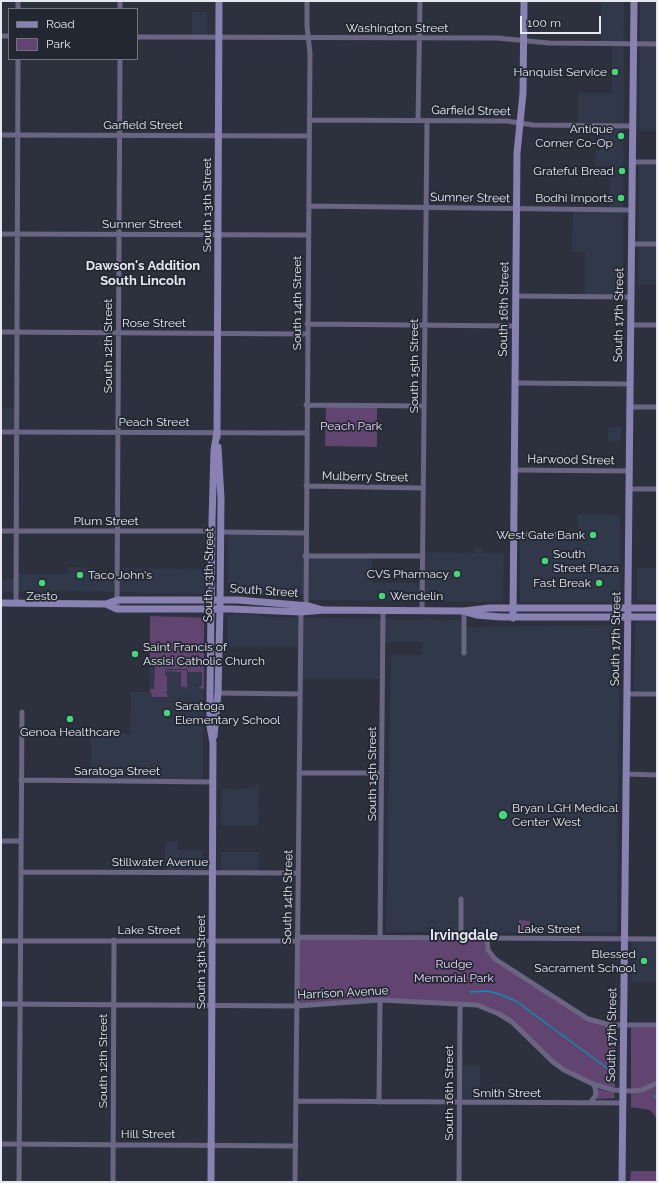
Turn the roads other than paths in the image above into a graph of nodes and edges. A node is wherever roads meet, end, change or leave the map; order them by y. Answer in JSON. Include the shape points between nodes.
{"nodes":[{"id":1,"x":219,"y":1,"type":"edge"},
{"id":2,"x":307,"y":1,"type":"edge"},
{"id":3,"x":420,"y":1,"type":"edge"},
{"id":4,"x":524,"y":1,"type":"edge"},
{"id":5,"x":634,"y":1,"type":"edge"},
{"id":6,"x":219,"y":36,"type":"junction"},
{"id":7,"x":138,"y":37,"type":"edge"},
{"id":8,"x":308,"y":38,"type":"junction"},
{"id":9,"x":419,"y":38,"type":"junction"},
{"id":10,"x":524,"y":41,"type":"junction"},
{"id":11,"x":633,"y":44,"type":"junction"},
{"id":12,"x":657,"y":44,"type":"edge"},
{"id":13,"x":18,"y":60,"type":"edge"},
{"id":14,"x":120,"y":60,"type":"edge"},
{"id":15,"x":309,"y":120,"type":"junction"},
{"id":16,"x":418,"y":121,"type":"junction"},
{"id":17,"x":427,"y":121,"type":"junction"},
{"id":18,"x":520,"y":123,"type":"junction"},
{"id":19,"x":632,"y":126,"type":"junction"},
{"id":20,"x":1,"y":134,"type":"edge"},
{"id":21,"x":18,"y":135,"type":"junction"},
{"id":22,"x":119,"y":135,"type":"junction"},
{"id":23,"x":218,"y":135,"type":"junction"},
{"id":24,"x":309,"y":136,"type":"junction"},
{"id":25,"x":632,"y":162,"type":"junction"},
{"id":26,"x":657,"y":162,"type":"edge"},
{"id":27,"x":309,"y":206,"type":"junction"},
{"id":28,"x":426,"y":207,"type":"junction"},
{"id":29,"x":516,"y":208,"type":"junction"},
{"id":30,"x":631,"y":210,"type":"junction"},
{"id":31,"x":1,"y":234,"type":"edge"},
{"id":32,"x":17,"y":234,"type":"junction"},
{"id":33,"x":118,"y":234,"type":"junction"},
{"id":34,"x":218,"y":234,"type":"junction"},
{"id":35,"x":308,"y":235,"type":"junction"},
{"id":36,"x":631,"y":244,"type":"junction"},
{"id":37,"x":657,"y":244,"type":"edge"},
{"id":38,"x":516,"y":296,"type":"junction"},
{"id":39,"x":630,"y":297,"type":"junction"},
{"id":40,"x":307,"y":324,"type":"junction"},
{"id":41,"x":425,"y":325,"type":"junction"},
{"id":42,"x":630,"y":325,"type":"junction"},
{"id":43,"x":657,"y":325,"type":"edge"},
{"id":44,"x":515,"y":326,"type":"junction"},
{"id":45,"x":1,"y":332,"type":"edge"},
{"id":46,"x":17,"y":332,"type":"junction"},
{"id":47,"x":118,"y":333,"type":"junction"},
{"id":48,"x":217,"y":334,"type":"junction"},
{"id":49,"x":307,"y":334,"type":"junction"},
{"id":50,"x":515,"y":383,"type":"junction"},
{"id":51,"x":629,"y":384,"type":"junction"},
{"id":52,"x":306,"y":405,"type":"junction"},
{"id":53,"x":424,"y":406,"type":"junction"},
{"id":54,"x":629,"y":407,"type":"junction"},
{"id":55,"x":657,"y":407,"type":"edge"},
{"id":56,"x":1,"y":432,"type":"edge"},
{"id":57,"x":16,"y":432,"type":"junction"},
{"id":58,"x":118,"y":432,"type":"junction"},
{"id":59,"x":217,"y":432,"type":"junction"},
{"id":60,"x":306,"y":433,"type":"junction"},
{"id":61,"x":514,"y":470,"type":"junction"},
{"id":62,"x":628,"y":471,"type":"junction"},
{"id":63,"x":306,"y":486,"type":"junction"},
{"id":64,"x":423,"y":488,"type":"junction"},
{"id":65,"x":628,"y":489,"type":"junction"},
{"id":66,"x":657,"y":489,"type":"edge"},
{"id":67,"x":1,"y":531,"type":"edge"},
{"id":68,"x":16,"y":531,"type":"junction"},
{"id":69,"x":117,"y":531,"type":"junction"},
{"id":70,"x":212,"y":531,"type":"junction"},
{"id":71,"x":221,"y":532,"type":"junction"},
{"id":72,"x":305,"y":532,"type":"junction"},
{"id":73,"x":513,"y":534,"type":"junction"},
{"id":74,"x":578,"y":535,"type":"dead end"},
{"id":75,"x":305,"y":556,"type":"junction"},
{"id":76,"x":422,"y":556,"type":"junction"},
{"id":77,"x":211,"y":599,"type":"junction"},
{"id":78,"x":220,"y":599,"type":"junction"},
{"id":79,"x":117,"y":600,"type":"junction"},
{"id":80,"x":1,"y":603,"type":"edge"},
{"id":81,"x":16,"y":603,"type":"junction"},
{"id":82,"x":106,"y":604,"type":"junction"},
{"id":83,"x":306,"y":606,"type":"junction"},
{"id":84,"x":211,"y":608,"type":"junction"},
{"id":85,"x":220,"y":608,"type":"junction"},
{"id":86,"x":513,"y":608,"type":"junction"},
{"id":87,"x":627,"y":608,"type":"junction"},
{"id":88,"x":657,"y":608,"type":"edge"},
{"id":89,"x":117,"y":609,"type":"junction"},
{"id":90,"x":324,"y":610,"type":"junction"},
{"id":91,"x":383,"y":611,"type":"junction"},
{"id":92,"x":422,"y":611,"type":"junction"},
{"id":93,"x":464,"y":611,"type":"junction"},
{"id":94,"x":301,"y":612,"type":"junction"},
{"id":95,"x":627,"y":617,"type":"junction"},
{"id":96,"x":657,"y":617,"type":"edge"},
{"id":97,"x":513,"y":618,"type":"junction"},
{"id":98,"x":464,"y":653,"type":"dead end"},
{"id":99,"x":218,"y":693,"type":"junction"},
{"id":100,"x":300,"y":694,"type":"junction"},
{"id":101,"x":626,"y":694,"type":"junction"},
{"id":102,"x":657,"y":694,"type":"edge"},
{"id":103,"x":22,"y":712,"type":"dead end"},
{"id":104,"x":213,"y":743,"type":"junction"},
{"id":105,"x":299,"y":773,"type":"junction"},
{"id":106,"x":382,"y":774,"type":"junction"},
{"id":107,"x":626,"y":774,"type":"junction"},
{"id":108,"x":657,"y":775,"type":"edge"},
{"id":109,"x":21,"y":780,"type":"junction"},
{"id":110,"x":213,"y":782,"type":"junction"},
{"id":111,"x":1,"y":841,"type":"edge"},
{"id":112,"x":21,"y":841,"type":"junction"},
{"id":113,"x":21,"y":872,"type":"junction"},
{"id":114,"x":212,"y":873,"type":"junction"},
{"id":115,"x":298,"y":873,"type":"junction"},
{"id":116,"x":461,"y":898,"type":"dead end"},
{"id":117,"x":380,"y":938,"type":"junction"},
{"id":118,"x":461,"y":938,"type":"junction"},
{"id":119,"x":487,"y":938,"type":"junction"},
{"id":120,"x":298,"y":939,"type":"junction"},
{"id":121,"x":624,"y":939,"type":"junction"},
{"id":122,"x":657,"y":939,"type":"edge"},
{"id":123,"x":21,"y":940,"type":"junction"},
{"id":124,"x":114,"y":940,"type":"junction"},
{"id":125,"x":212,"y":940,"type":"junction"},
{"id":126,"x":1,"y":941,"type":"edge"},
{"id":127,"x":380,"y":1000,"type":"junction"},
{"id":128,"x":1,"y":1004,"type":"edge"},
{"id":129,"x":20,"y":1004,"type":"junction"},
{"id":130,"x":114,"y":1004,"type":"junction"},
{"id":131,"x":212,"y":1005,"type":"junction"},
{"id":132,"x":460,"y":1005,"type":"junction"},
{"id":133,"x":297,"y":1006,"type":"junction"},
{"id":134,"x":623,"y":1025,"type":"junction"},
{"id":135,"x":657,"y":1026,"type":"edge"},
{"id":136,"x":657,"y":1082,"type":"edge"},
{"id":137,"x":592,"y":1084,"type":"junction"},
{"id":138,"x":623,"y":1090,"type":"junction"},
{"id":139,"x":296,"y":1101,"type":"junction"},
{"id":140,"x":379,"y":1102,"type":"junction"},
{"id":141,"x":460,"y":1103,"type":"junction"},
{"id":142,"x":590,"y":1103,"type":"junction"},
{"id":143,"x":623,"y":1103,"type":"junction"},
{"id":144,"x":1,"y":1144,"type":"edge"},
{"id":145,"x":20,"y":1144,"type":"junction"},
{"id":146,"x":113,"y":1144,"type":"junction"},
{"id":147,"x":211,"y":1145,"type":"junction"},
{"id":148,"x":296,"y":1146,"type":"junction"},
{"id":149,"x":19,"y":1182,"type":"edge"},
{"id":150,"x":113,"y":1182,"type":"edge"},
{"id":151,"x":211,"y":1182,"type":"edge"},
{"id":152,"x":295,"y":1182,"type":"edge"},
{"id":153,"x":459,"y":1182,"type":"edge"},
{"id":154,"x":622,"y":1182,"type":"edge"}],
"edges":[{"from":1,"to":6,"type":"main road","name":"South 13th Street"},
{"from":2,"to":8,"type":"street","name":"South 14th Street"},
{"from":3,"to":9,"type":"street"},
{"from":4,"to":10,"type":"main road","name":"South 16th Street"},
{"from":5,"to":11,"type":"main road","name":"South 17th Street"},
{"from":6,"to":7,"type":"street","name":"Washington Street"},
{"from":6,"to":8,"type":"street","name":"Washington Street"},
{"from":6,"to":23,"type":"main road","name":"South 13th Street"},
{"from":8,"to":9,"type":"street","name":"Washington Street"},
{"from":8,"to":15,"type":"street","name":"South 14th Street"},
{"from":9,"to":10,"type":"street","name":"Washington Street","via":[[496,38]]},
{"from":9,"to":16,"type":"street"},
{"from":10,"to":11,"type":"street","name":"Washington Street"},
{"from":10,"to":18,"type":"main road","name":"South 16th Street"},
{"from":11,"to":12,"type":"street","name":"Washington Street"},
{"from":11,"to":19,"type":"main road","name":"South 17th Street"},
{"from":13,"to":21,"type":"street"},
{"from":14,"to":22,"type":"street","name":"South 12th Street"},
{"from":15,"to":16,"type":"street","name":"Garfield Street"},
{"from":15,"to":24,"type":"street","name":"South 14th Street"},
{"from":16,"to":17,"type":"street","name":"Garfield Street"},
{"from":17,"to":18,"type":"street","name":"Garfield Street"},
{"from":17,"to":28,"type":"street","name":"South 15th Street"},
{"from":18,"to":19,"type":"street","name":"Garfield Street"},
{"from":18,"to":29,"type":"main road","name":"South 16th Street","via":[[517,143]]},
{"from":19,"to":25,"type":"main road","name":"South 17th Street"},
{"from":20,"to":21,"type":"street","name":"Garfield Street"},
{"from":21,"to":22,"type":"street","name":"Garfield Street"},
{"from":21,"to":32,"type":"street"},
{"from":22,"to":23,"type":"street","name":"Garfield Street"},
{"from":22,"to":33,"type":"street","name":"South 12th Street"},
{"from":23,"to":24,"type":"street","name":"Garfield Street"},
{"from":23,"to":34,"type":"main road","name":"South 13th Street"},
{"from":24,"to":27,"type":"street","name":"South 14th Street"},
{"from":25,"to":26,"type":"street"},
{"from":25,"to":30,"type":"main road","name":"South 17th Street"},
{"from":27,"to":28,"type":"street","name":"Sumner Street"},
{"from":27,"to":35,"type":"street","name":"South 14th Street"},
{"from":28,"to":29,"type":"street","name":"Sumner Street"},
{"from":28,"to":41,"type":"street","name":"South 15th Street"},
{"from":29,"to":30,"type":"street","name":"Sumner Street"},
{"from":29,"to":38,"type":"main road","name":"South 16th Street"},
{"from":30,"to":36,"type":"main road","name":"South 17th Street"},
{"from":31,"to":32,"type":"street","name":"Sumner Street"},
{"from":32,"to":33,"type":"street","name":"Sumner Street"},
{"from":32,"to":46,"type":"street"},
{"from":33,"to":34,"type":"street","name":"Sumner Street"},
{"from":33,"to":47,"type":"street","name":"South 12th Street"},
{"from":34,"to":35,"type":"street","name":"Sumner Street"},
{"from":34,"to":48,"type":"main road","name":"South 13th Street"},
{"from":35,"to":40,"type":"street","name":"South 14th Street"},
{"from":36,"to":37,"type":"street"},
{"from":36,"to":39,"type":"main road","name":"South 17th Street"},
{"from":38,"to":39,"type":"street"},
{"from":38,"to":44,"type":"main road","name":"South 16th Street"},
{"from":39,"to":42,"type":"main road","name":"South 17th Street"},
{"from":40,"to":41,"type":"street"},
{"from":40,"to":49,"type":"street","name":"South 14th Street"},
{"from":41,"to":44,"type":"street"},
{"from":41,"to":53,"type":"street","name":"South 15th Street"},
{"from":42,"to":43,"type":"street"},
{"from":42,"to":51,"type":"main road","name":"South 17th Street"},
{"from":44,"to":50,"type":"main road","name":"South 16th Street"},
{"from":45,"to":46,"type":"street","name":"Rose Street"},
{"from":46,"to":47,"type":"street","name":"Rose Street"},
{"from":46,"to":57,"type":"street"},
{"from":47,"to":48,"type":"street","name":"Rose Street"},
{"from":47,"to":58,"type":"street","name":"South 12th Street"},
{"from":48,"to":49,"type":"street","name":"Rose Street"},
{"from":48,"to":59,"type":"main road","name":"South 13th Street"},
{"from":49,"to":52,"type":"street","name":"South 14th Street"},
{"from":50,"to":51,"type":"street"},
{"from":50,"to":61,"type":"main road","name":"South 16th Street"},
{"from":51,"to":54,"type":"main road","name":"South 17th Street"},
{"from":52,"to":53,"type":"street"},
{"from":52,"to":60,"type":"street","name":"South 14th Street"},
{"from":53,"to":64,"type":"street","name":"South 15th Street"},
{"from":54,"to":55,"type":"street"},
{"from":54,"to":62,"type":"main road","name":"South 17th Street"},
{"from":56,"to":57,"type":"street","name":"Peach Street"},
{"from":57,"to":58,"type":"street","name":"Peach Street"},
{"from":57,"to":68,"type":"street"},
{"from":58,"to":59,"type":"street","name":"Peach Street"},
{"from":58,"to":69,"type":"street","name":"South 12th Street"},
{"from":59,"to":60,"type":"street","name":"Peach Street"},
{"from":59,"to":70,"type":"main road","name":"South 13th Street","via":[[214,450]]},
{"from":59,"to":71,"type":"main road","name":"South 13th Street"},
{"from":60,"to":63,"type":"street","name":"South 14th Street"},
{"from":61,"to":62,"type":"street","name":"Harwood Street"},
{"from":61,"to":73,"type":"main road","name":"South 16th Street"},
{"from":62,"to":65,"type":"main road","name":"South 17th Street"},
{"from":63,"to":64,"type":"street","name":"Mulberry Street"},
{"from":63,"to":72,"type":"street","name":"South 14th Street"},
{"from":64,"to":76,"type":"street","name":"South 15th Street"},
{"from":65,"to":66,"type":"street"},
{"from":65,"to":87,"type":"main road","name":"South 17th Street"},
{"from":67,"to":68,"type":"street","name":"Plum Street"},
{"from":68,"to":69,"type":"street","name":"Plum Street"},
{"from":68,"to":81,"type":"street"},
{"from":69,"to":70,"type":"street","name":"Plum Street"},
{"from":69,"to":79,"type":"street","name":"South 12th Street"},
{"from":70,"to":77,"type":"main road","name":"South 13th Street"},
{"from":71,"to":72,"type":"street"},
{"from":71,"to":78,"type":"main road","name":"South 13th Street"},
{"from":72,"to":75,"type":"street","name":"South 14th Street"},
{"from":73,"to":74,"type":"street"},
{"from":73,"to":86,"type":"main road","name":"South 16th Street"},
{"from":75,"to":76,"type":"street"},
{"from":75,"to":83,"type":"street","name":"South 14th Street"},
{"from":76,"to":92,"type":"street","name":"South 15th Street"},
{"from":77,"to":78,"type":"main road","name":"South Street"},
{"from":77,"to":79,"type":"main road","name":"South Street"},
{"from":77,"to":84,"type":"main road","name":"South 13th Street"},
{"from":78,"to":83,"type":"main road","name":"South Street"},
{"from":78,"to":85,"type":"main road","name":"South 13th Street"},
{"from":79,"to":82,"type":"main road","name":"South Street"},
{"from":79,"to":89,"type":"street","name":"South 12th Street"},
{"from":80,"to":81,"type":"main road","name":"South Street"},
{"from":81,"to":82,"type":"main road","name":"South Street"},
{"from":82,"to":89,"type":"main road","name":"South Street"},
{"from":83,"to":90,"type":"main road","name":"South Street"},
{"from":84,"to":85,"type":"main road","name":"South Street"},
{"from":84,"to":89,"type":"main road","name":"South Street"},
{"from":84,"to":104,"type":"main road","name":"South 13th Street","via":[[210,726]]},
{"from":85,"to":94,"type":"main road","name":"South Street"},
{"from":85,"to":99,"type":"main road","name":"South 13th Street"},
{"from":86,"to":87,"type":"main road","name":"South Street"},
{"from":86,"to":93,"type":"main road","name":"South Street"},
{"from":86,"to":97,"type":"main road","name":"South 16th Street"},
{"from":87,"to":88,"type":"main road","name":"South Street"},
{"from":87,"to":95,"type":"main road","name":"South 17th Street"},
{"from":90,"to":91,"type":"main road","name":"South Street"},
{"from":90,"to":94,"type":"main road","name":"South Street"},
{"from":91,"to":92,"type":"main road","name":"South Street"},
{"from":91,"to":106,"type":"street","name":"South 15th Street"},
{"from":92,"to":93,"type":"main road","name":"South Street"},
{"from":93,"to":97,"type":"main road","name":"South Street"},
{"from":93,"to":98,"type":"street"},
{"from":94,"to":100,"type":"street","name":"South 14th Street"},
{"from":95,"to":96,"type":"main road","name":"South Street"},
{"from":95,"to":97,"type":"main road","name":"South Street"},
{"from":95,"to":101,"type":"main road","name":"South 17th Street"},
{"from":99,"to":100,"type":"street"},
{"from":99,"to":104,"type":"main road","name":"South 13th Street"},
{"from":100,"to":105,"type":"street","name":"South 14th Street"},
{"from":101,"to":102,"type":"street"},
{"from":101,"to":107,"type":"main road","name":"South 17th Street"},
{"from":103,"to":109,"type":"street"},
{"from":104,"to":110,"type":"main road","name":"South 13th Street"},
{"from":105,"to":106,"type":"street"},
{"from":105,"to":115,"type":"street","name":"South 14th Street"},
{"from":106,"to":117,"type":"street","name":"South 15th Street"},
{"from":107,"to":108,"type":"street"},
{"from":107,"to":121,"type":"main road","name":"South 17th Street"},
{"from":109,"to":110,"type":"street","name":"Saratoga Street"},
{"from":109,"to":112,"type":"street"},
{"from":110,"to":114,"type":"main road","name":"South 13th Street"},
{"from":111,"to":112,"type":"street"},
{"from":112,"to":113,"type":"street"},
{"from":113,"to":114,"type":"street","name":"Stillwater Avenue"},
{"from":113,"to":123,"type":"street"},
{"from":114,"to":115,"type":"street","name":"Stillwater Avenue"},
{"from":114,"to":125,"type":"main road","name":"South 13th Street"},
{"from":115,"to":120,"type":"street","name":"South 14th Street"},
{"from":116,"to":118,"type":"street"},
{"from":117,"to":118,"type":"street","name":"Lake Street"},
{"from":117,"to":120,"type":"street","name":"Lake Street"},
{"from":118,"to":119,"type":"street","name":"Lake Street"},
{"from":119,"to":121,"type":"street","name":"Lake Street"},
{"from":119,"to":134,"type":"street","via":[[488,950],[495,960],[588,1019],[604,1024]]},
{"from":120,"to":125,"type":"street","name":"Lake Street"},
{"from":120,"to":133,"type":"street","name":"South 14th Street"},
{"from":121,"to":122,"type":"street","name":"Lake Street"},
{"from":121,"to":134,"type":"main road","name":"South 17th Street"},
{"from":123,"to":124,"type":"street","name":"Lake Street"},
{"from":123,"to":126,"type":"street","name":"Lake Street"},
{"from":123,"to":129,"type":"street"},
{"from":124,"to":125,"type":"street","name":"Lake Street"},
{"from":124,"to":130,"type":"street","name":"South 12th Street"},
{"from":125,"to":131,"type":"main road","name":"South 13th Street"},
{"from":127,"to":132,"type":"street","name":"Harrison Avenue"},
{"from":127,"to":133,"type":"street","name":"Harrison Avenue"},
{"from":127,"to":140,"type":"street"},
{"from":128,"to":129,"type":"street","name":"Harrison Avenue"},
{"from":129,"to":130,"type":"street","name":"Harrison Avenue"},
{"from":129,"to":145,"type":"street"},
{"from":130,"to":131,"type":"street","name":"Harrison Avenue"},
{"from":130,"to":146,"type":"street","name":"South 12th Street"},
{"from":131,"to":133,"type":"street","name":"Harrison Avenue"},
{"from":131,"to":147,"type":"main road","name":"South 13th Street"},
{"from":132,"to":137,"type":"street","name":"Harrison Avenue","via":[[477,1006],[499,1014],[512,1022],[553,1062]]},
{"from":132,"to":141,"type":"street","name":"South 16th Street"},
{"from":133,"to":139,"type":"street","name":"South 14th Street"},
{"from":134,"to":135,"type":"street"},
{"from":134,"to":138,"type":"main road","name":"South 17th Street"},
{"from":136,"to":138,"type":"street","name":"Harrison Avenue","via":[[642,1090]]},
{"from":137,"to":138,"type":"street","name":"Harrison Avenue","via":[[607,1089]]},
{"from":137,"to":142,"type":"street","via":[[596,1095]]},
{"from":138,"to":143,"type":"main road","name":"South 17th Street"},
{"from":139,"to":140,"type":"street","name":"Smith Street"},
{"from":139,"to":148,"type":"street","name":"South 14th Street"},
{"from":140,"to":141,"type":"street","name":"Smith Street"},
{"from":141,"to":142,"type":"street","name":"Smith Street"},
{"from":141,"to":153,"type":"street","name":"South 16th Street"},
{"from":142,"to":143,"type":"street","name":"Smith Street"},
{"from":143,"to":154,"type":"main road","name":"South 17th Street"},
{"from":144,"to":145,"type":"street","name":"Hill Street"},
{"from":145,"to":146,"type":"street","name":"Hill Street"},
{"from":145,"to":149,"type":"street"},
{"from":146,"to":147,"type":"street","name":"Hill Street"},
{"from":146,"to":150,"type":"street","name":"South 12th Street"},
{"from":147,"to":148,"type":"street","name":"Hill Street"},
{"from":147,"to":151,"type":"main road","name":"South 13th Street"},
{"from":148,"to":152,"type":"street","name":"South 14th Street"}]}
